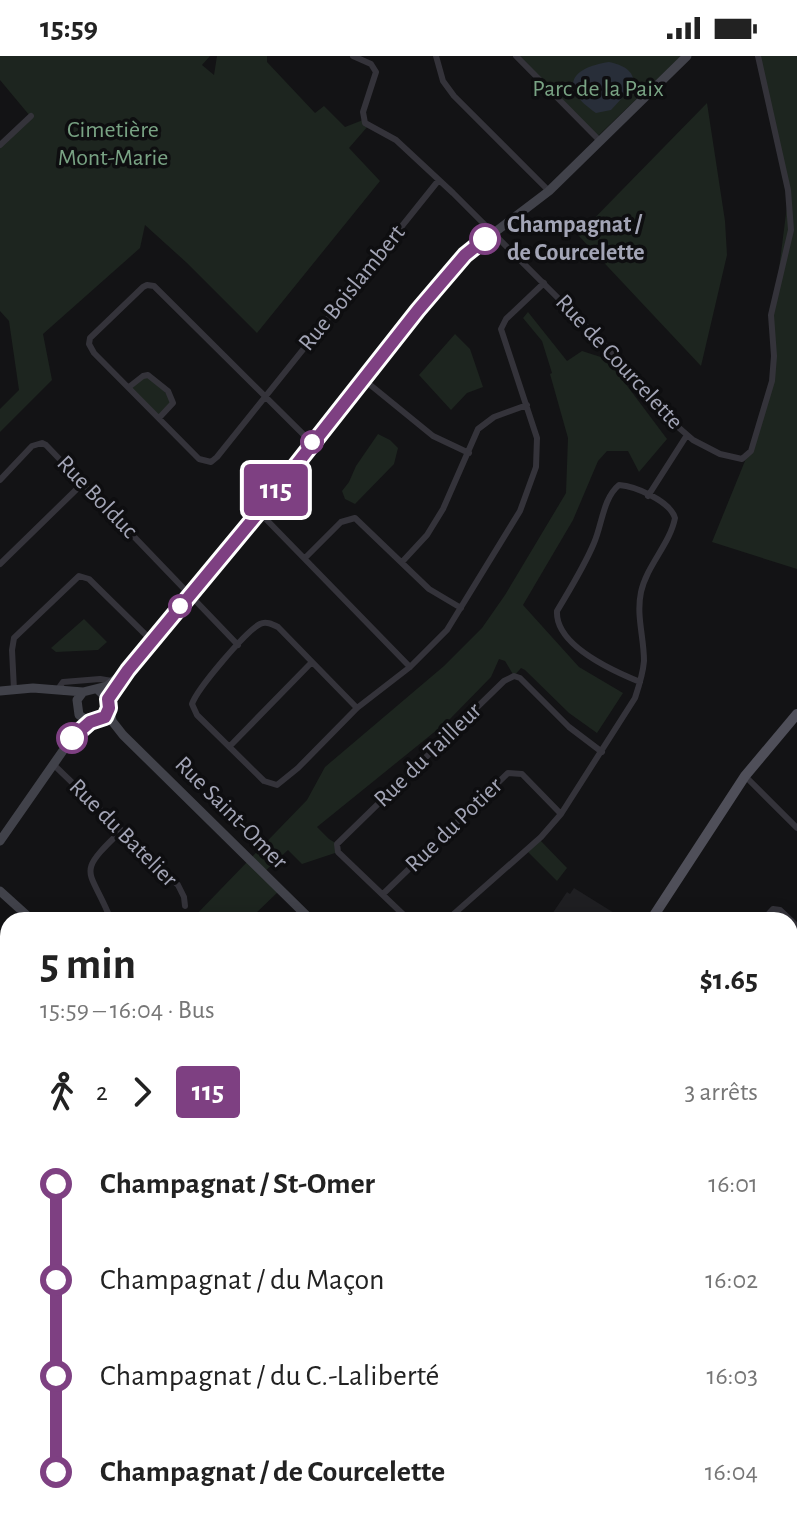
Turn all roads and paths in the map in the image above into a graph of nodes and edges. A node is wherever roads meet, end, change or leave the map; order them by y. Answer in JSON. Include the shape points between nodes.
{"nodes":[{"id":1,"x":353,"y":56,"type":"edge"},
{"id":2,"x":436,"y":56,"type":"edge"},
{"id":3,"x":516,"y":56,"type":"edge"},
{"id":4,"x":687,"y":56,"type":"edge"},
{"id":5,"x":758,"y":56,"type":"edge"},
{"id":6,"x":31,"y":116,"type":"dead end"},
{"id":7,"x":600,"y":141,"type":"junction"},
{"id":8,"x":0,"y":145,"type":"edge"},
{"id":9,"x":438,"y":181,"type":"junction"},
{"id":10,"x":549,"y":191,"type":"junction"},
{"id":11,"x":492,"y":234,"type":"junction"},
{"id":12,"x":544,"y":283,"type":"junction"},
{"id":13,"x":363,"y":379,"type":"junction"},
{"id":14,"x":129,"y":387,"type":"junction"},
{"id":15,"x":266,"y":395,"type":"junction"},
{"id":16,"x":527,"y":405,"type":"junction"},
{"id":17,"x":159,"y":418,"type":"junction"},
{"id":18,"x":687,"y":435,"type":"junction"},
{"id":19,"x":312,"y":443,"type":"junction"},
{"id":20,"x":469,"y":453,"type":"junction"},
{"id":21,"x":0,"y":480,"type":"edge"},
{"id":22,"x":83,"y":483,"type":"junction"},
{"id":23,"x":648,"y":496,"type":"junction"},
{"id":24,"x":259,"y":512,"type":"junction"},
{"id":25,"x":305,"y":558,"type":"junction"},
{"id":26,"x":402,"y":562,"type":"junction"},
{"id":27,"x":0,"y":564,"type":"edge"},
{"id":28,"x":190,"y":594,"type":"junction"},
{"id":29,"x":461,"y":608,"type":"junction"},
{"id":30,"x":152,"y":641,"type":"junction"},
{"id":31,"x":238,"y":645,"type":"junction"},
{"id":32,"x":312,"y":662,"type":"junction"},
{"id":33,"x":410,"y":667,"type":"junction"},
{"id":34,"x":128,"y":670,"type":"junction"},
{"id":35,"x":112,"y":681,"type":"junction"},
{"id":36,"x":640,"y":682,"type":"junction"},
{"id":37,"x":58,"y":689,"type":"junction"},
{"id":38,"x":97,"y":689,"type":"junction"},
{"id":39,"x":14,"y":690,"type":"junction"},
{"id":40,"x":0,"y":691,"type":"edge"},
{"id":41,"x":83,"y":692,"type":"junction"},
{"id":42,"x":109,"y":704,"type":"junction"},
{"id":43,"x":357,"y":708,"type":"junction"},
{"id":44,"x":78,"y":710,"type":"junction"},
{"id":45,"x":797,"y":714,"type":"edge"},
{"id":46,"x":95,"y":721,"type":"junction"},
{"id":47,"x":123,"y":735,"type":"junction"},
{"id":48,"x":69,"y":742,"type":"junction"},
{"id":49,"x":230,"y":746,"type":"junction"},
{"id":50,"x":602,"y":752,"type":"junction"},
{"id":51,"x":53,"y":764,"type":"junction"},
{"id":52,"x":745,"y":776,"type":"junction"},
{"id":53,"x":561,"y":814,"type":"junction"},
{"id":54,"x":797,"y":828,"type":"edge"},
{"id":55,"x":121,"y":831,"type":"junction"},
{"id":56,"x":0,"y":841,"type":"edge"},
{"id":57,"x":0,"y":891,"type":"edge"},
{"id":58,"x":383,"y":894,"type":"junction"},
{"id":59,"x":185,"y":906,"type":"dead end"},
{"id":60,"x":23,"y":912,"type":"edge"},
{"id":61,"x":107,"y":912,"type":"edge"},
{"id":62,"x":303,"y":912,"type":"edge"},
{"id":63,"x":401,"y":912,"type":"edge"},
{"id":64,"x":456,"y":912,"type":"edge"},
{"id":65,"x":656,"y":912,"type":"edge"}],
"edges":[{"from":1,"to":9,"type":"street","name":"Rue de Courcelette","via":[[376,72],[363,120],[396,140]]},
{"from":2,"to":10,"type":"street","via":[[454,96]]},
{"from":3,"to":7,"type":"street"},
{"from":4,"to":7,"type":"street"},
{"from":5,"to":18,"type":"street","name":"Rue de Courcelette","via":[[788,190],[791,230],[771,315],[772,381],[747,456],[720,454]]},
{"from":6,"to":8,"type":"street"},
{"from":7,"to":10,"type":"street"},
{"from":9,"to":11,"type":"street","name":"Rue de Courcelette"},
{"from":9,"to":15,"type":"street","name":"Rue Boislambert"},
{"from":10,"to":11,"type":"street"},
{"from":11,"to":12,"type":"street","name":"Rue de Courcelette"},
{"from":11,"to":13,"type":"street","via":[[465,255]]},
{"from":12,"to":16,"type":"street","via":[[501,329]]},
{"from":12,"to":18,"type":"street","name":"Rue de Courcelette"},
{"from":13,"to":19,"type":"street"},
{"from":13,"to":20,"type":"street","via":[[433,436]]},
{"from":14,"to":15,"type":"street","via":[[89,344],[93,333],[147,285],[154,286]]},
{"from":14,"to":17,"type":"street"},
{"from":14,"to":17,"type":"street","via":[[148,375],[161,383],[173,403]]},
{"from":15,"to":17,"type":"street","name":"Rue Boislambert","via":[[211,462],[199,459]]},
{"from":15,"to":19,"type":"street"},
{"from":16,"to":20,"type":"street","via":[[486,422]]},
{"from":16,"to":29,"type":"street","via":[[537,438],[532,482]]},
{"from":18,"to":23,"type":"street"},
{"from":19,"to":24,"type":"street"},
{"from":20,"to":26,"type":"street","via":[[435,523]]},
{"from":21,"to":22,"type":"street","name":"Rue Bolduc","via":[[32,446],[42,443]]},
{"from":22,"to":27,"type":"street"},
{"from":22,"to":28,"type":"street","name":"Rue Bolduc"},
{"from":23,"to":36,"type":"street","via":[[670,508],[675,518],[641,594]]},
{"from":23,"to":36,"type":"street","via":[[630,486],[614,489],[556,619],[592,659]]},
{"from":24,"to":25,"type":"street"},
{"from":24,"to":28,"type":"street"},
{"from":25,"to":26,"type":"street","via":[[350,517],[360,520]]},
{"from":25,"to":33,"type":"street"},
{"from":26,"to":29,"type":"street","via":[[429,589]]},
{"from":28,"to":30,"type":"street"},
{"from":28,"to":31,"type":"street","name":"Rue Bolduc"},
{"from":29,"to":33,"type":"street"},
{"from":30,"to":34,"type":"street"},
{"from":30,"to":39,"type":"street","via":[[89,579],[79,576],[14,638]]},
{"from":31,"to":32,"type":"street","via":[[268,622]]},
{"from":31,"to":49,"type":"street","via":[[192,704]]},
{"from":32,"to":43,"type":"street"},
{"from":32,"to":49,"type":"street"},
{"from":33,"to":43,"type":"street"},
{"from":34,"to":35,"type":"street"},
{"from":34,"to":42,"type":"street"},
{"from":35,"to":37,"type":"street","via":[[63,682]]},
{"from":35,"to":38,"type":"street"},
{"from":36,"to":50,"type":"street","via":[[628,713]]},
{"from":37,"to":39,"type":"street"},
{"from":37,"to":41,"type":"street"},
{"from":37,"to":44,"type":"street"},
{"from":38,"to":41,"type":"street"},
{"from":38,"to":42,"type":"street"},
{"from":39,"to":40,"type":"street"},
{"from":41,"to":44,"type":"street"},
{"from":42,"to":46,"type":"street"},
{"from":42,"to":47,"type":"street","name":"Rue Saint-Omer","via":[[112,721]]},
{"from":43,"to":49,"type":"street","via":[[277,785],[264,781]]},
{"from":44,"to":46,"type":"street","name":"Rue Saint-Omer"},
{"from":44,"to":48,"type":"street"},
{"from":45,"to":52,"type":"main road"},
{"from":46,"to":47,"type":"street","name":"Rue Saint-Omer"},
{"from":46,"to":48,"type":"street"},
{"from":47,"to":62,"type":"street","name":"Rue Saint-Omer"},
{"from":48,"to":51,"type":"street"},
{"from":50,"to":53,"type":"street"},
{"from":50,"to":58,"type":"street","name":"Rue du Tailleur","via":[[520,678],[508,678],[337,844],[338,852]]},
{"from":51,"to":55,"type":"street","name":"Rue du Batelier"},
{"from":51,"to":56,"type":"street"},
{"from":52,"to":54,"type":"street"},
{"from":52,"to":65,"type":"main road"},
{"from":53,"to":58,"type":"street","name":"Rue du Potier","via":[[522,774],[508,773]]},
{"from":53,"to":64,"type":"street"},
{"from":55,"to":59,"type":"street","name":"Rue du Batelier","via":[[178,885]]},
{"from":55,"to":61,"type":"street","via":[[90,868]]},
{"from":57,"to":60,"type":"street"},
{"from":58,"to":63,"type":"street","name":"Rue du Tailleur"}]}
